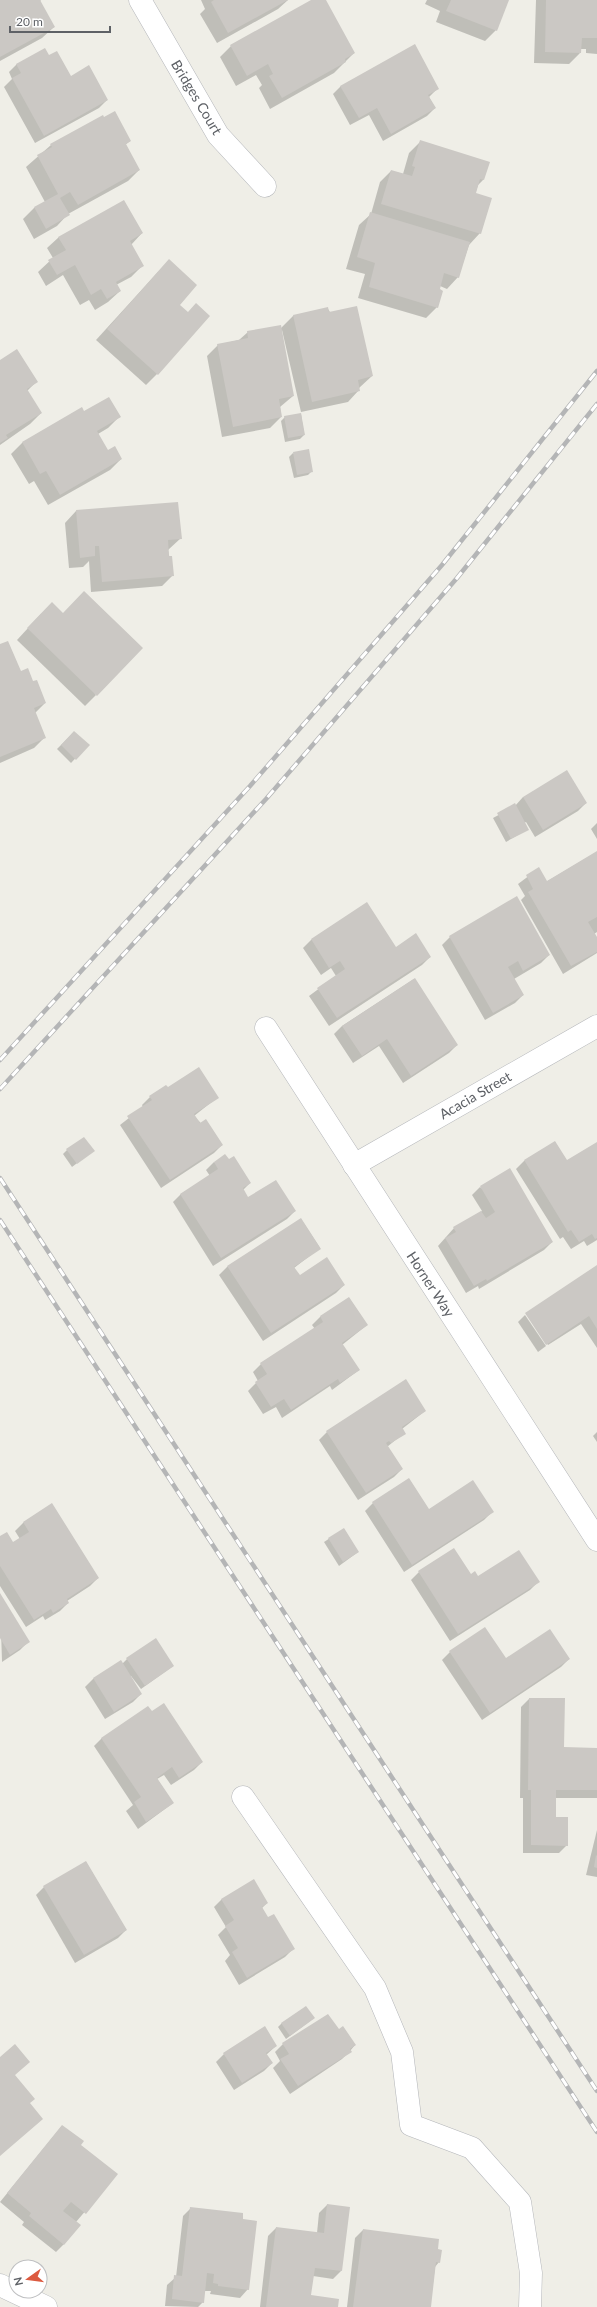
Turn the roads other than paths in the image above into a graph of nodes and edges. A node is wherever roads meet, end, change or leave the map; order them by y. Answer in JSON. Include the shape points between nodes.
{"nodes":[{"id":1,"x":140,"y":0,"type":"edge"},
{"id":2,"x":265,"y":186,"type":"dead end"},
{"id":3,"x":597,"y":1026,"type":"edge"},
{"id":4,"x":266,"y":1028,"type":"dead end"},
{"id":5,"x":354,"y":1165,"type":"junction"},
{"id":6,"x":597,"y":1540,"type":"edge"},
{"id":7,"x":243,"y":1797,"type":"dead end"},
{"id":8,"x":0,"y":2285,"type":"edge"},
{"id":9,"x":46,"y":2307,"type":"edge"},
{"id":10,"x":530,"y":2307,"type":"edge"}],
"edges":[{"from":1,"to":2,"type":"street","name":"Bridges Court","via":[[218,135]]},
{"from":3,"to":5,"type":"street","name":"Acacia Street"},
{"from":4,"to":5,"type":"street","name":"Horner Way"},
{"from":5,"to":6,"type":"street","name":"Horner Way"},
{"from":7,"to":10,"type":"street","via":[[375,1988],[402,2052],[411,2124],[472,2148],[520,2202],[531,2273]]},
{"from":8,"to":9,"type":"street"}]}
